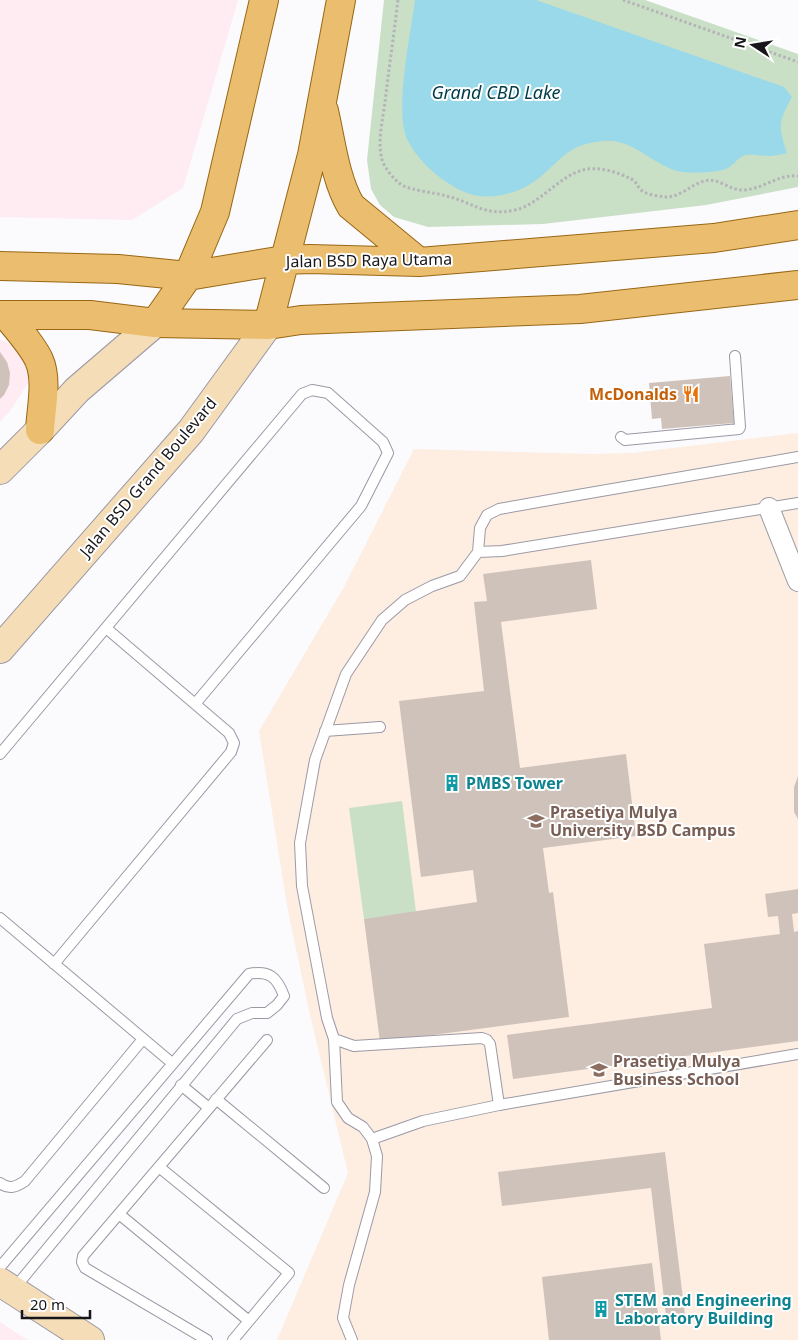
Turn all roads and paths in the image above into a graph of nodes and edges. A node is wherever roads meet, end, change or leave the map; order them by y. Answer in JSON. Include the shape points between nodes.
{"nodes":[{"id":1,"x":264,"y":0,"type":"edge"},
{"id":2,"x":342,"y":0,"type":"edge"},
{"id":3,"x":398,"y":0,"type":"edge"},
{"id":4,"x":623,"y":0,"type":"edge"},
{"id":5,"x":798,"y":62,"type":"edge"},
{"id":6,"x":322,"y":102,"type":"junction"},
{"id":7,"x":798,"y":176,"type":"edge"},
{"id":8,"x":798,"y":225,"type":"edge"},
{"id":9,"x":284,"y":260,"type":"junction"},
{"id":10,"x":419,"y":262,"type":"junction"},
{"id":11,"x":0,"y":266,"type":"edge"},
{"id":12,"x":188,"y":276,"type":"junction"},
{"id":13,"x":798,"y":285,"type":"edge"},
{"id":14,"x":3,"y":315,"type":"edge"},
{"id":15,"x":154,"y":323,"type":"junction"},
{"id":16,"x":268,"y":325,"type":"junction"},
{"id":17,"x":735,"y":356,"type":"dead end"},
{"id":18,"x":40,"y":430,"type":"junction"},
{"id":19,"x":621,"y":437,"type":"dead end"},
{"id":20,"x":798,"y":457,"type":"edge"},
{"id":21,"x":0,"y":470,"type":"edge"},
{"id":22,"x":798,"y":503,"type":"edge"},
{"id":23,"x":769,"y":508,"type":"junction"},
{"id":24,"x":478,"y":552,"type":"junction"},
{"id":25,"x":798,"y":581,"type":"edge"},
{"id":26,"x":106,"y":628,"type":"junction"},
{"id":27,"x":0,"y":650,"type":"edge"},
{"id":28,"x":195,"y":704,"type":"junction"},
{"id":29,"x":380,"y":727,"type":"dead end"},
{"id":30,"x":326,"y":731,"type":"junction"},
{"id":31,"x":0,"y":754,"type":"edge"},
{"id":32,"x":0,"y":918,"type":"edge"},
{"id":33,"x":54,"y":964,"type":"junction"},
{"id":34,"x":143,"y":1039,"type":"junction"},
{"id":35,"x":267,"y":1040,"type":"dead end"},
{"id":36,"x":334,"y":1040,"type":"junction"},
{"id":37,"x":798,"y":1054,"type":"edge"},
{"id":38,"x":172,"y":1063,"type":"junction"},
{"id":39,"x":181,"y":1085,"type":"junction"},
{"id":40,"x":216,"y":1099,"type":"junction"},
{"id":41,"x":500,"y":1105,"type":"junction"},
{"id":42,"x":209,"y":1108,"type":"junction"},
{"id":43,"x":372,"y":1139,"type":"junction"},
{"id":44,"x":159,"y":1167,"type":"junction"},
{"id":45,"x":0,"y":1183,"type":"edge"},
{"id":46,"x":324,"y":1188,"type":"dead end"},
{"id":47,"x":119,"y":1214,"type":"junction"},
{"id":48,"x":4,"y":1280,"type":"edge"},
{"id":49,"x":249,"y":1321,"type":"junction"},
{"id":50,"x":90,"y":1340,"type":"edge"},
{"id":51,"x":207,"y":1340,"type":"edge"},
{"id":52,"x":233,"y":1340,"type":"edge"},
{"id":53,"x":352,"y":1340,"type":"edge"}],
"edges":[{"from":1,"to":12,"type":"main road","via":[[215,212]]},
{"from":2,"to":6,"type":"main road","name":"Jalan BSD Grand Boulevard"},
{"from":3,"to":7,"type":"path","via":[[381,156],[388,172],[401,184],[449,196],[483,210],[502,212],[518,209],[584,169],[618,173],[633,180],[642,191],[669,197],[706,180],[719,181],[741,190],[791,175]]},
{"from":4,"to":5,"type":"path"},
{"from":6,"to":9,"type":"main road","name":"Jalan BSD Grand Boulevard"},
{"from":6,"to":10,"type":"main road","via":[[344,195],[351,206]]},
{"from":8,"to":10,"type":"main road","name":"Jalan BSD Raya Utama","via":[[714,238]]},
{"from":9,"to":10,"type":"main road","name":"Jalan BSD Raya Utama"},
{"from":9,"to":12,"type":"main road","name":"Jalan BSD Raya Utama"},
{"from":9,"to":16,"type":"main road","name":"Jalan BSD Grand Boulevard"},
{"from":11,"to":12,"type":"main road","name":"Jalan BSD Raya Utama","via":[[118,269]]},
{"from":12,"to":15,"type":"main road"},
{"from":13,"to":16,"type":"main road","via":[[580,309],[302,320]]},
{"from":14,"to":15,"type":"main road","via":[[90,315]]},
{"from":14,"to":18,"type":"main road","via":[[40,360],[44,379]]},
{"from":15,"to":16,"type":"main road"},
{"from":15,"to":18,"type":"main road","via":[[77,390]]},
{"from":16,"to":27,"type":"main road","name":"Jalan BSD Grand Boulevard","via":[[191,431]]},
{"from":17,"to":19,"type":"lane","via":[[739,429],[625,440]]},
{"from":18,"to":21,"type":"main road"},
{"from":20,"to":24,"type":"lane","via":[[499,510],[487,516],[480,528]]},
{"from":22,"to":23,"type":"lane"},
{"from":23,"to":24,"type":"lane"},
{"from":23,"to":25,"type":"street"},
{"from":24,"to":30,"type":"lane","via":[[460,576],[405,600],[382,620],[346,674]]},
{"from":26,"to":28,"type":"lane"},
{"from":26,"to":28,"type":"lane","via":[[302,394],[312,390],[328,393],[383,442],[388,453],[361,506]]},
{"from":26,"to":31,"type":"lane"},
{"from":28,"to":33,"type":"lane","via":[[229,733],[234,743],[231,752]]},
{"from":29,"to":30,"type":"lane"},
{"from":30,"to":36,"type":"lane","via":[[315,760],[300,843],[302,886]]},
{"from":32,"to":33,"type":"lane"},
{"from":33,"to":34,"type":"lane"},
{"from":34,"to":38,"type":"lane"},
{"from":34,"to":45,"type":"lane","via":[[25,1181],[15,1188]]},
{"from":35,"to":40,"type":"lane"},
{"from":36,"to":41,"type":"lane","via":[[354,1046],[482,1038],[490,1044]]},
{"from":36,"to":43,"type":"lane","via":[[337,1102],[348,1118],[363,1127]]},
{"from":37,"to":41,"type":"lane"},
{"from":38,"to":39,"type":"lane","via":[[248,974],[258,972],[279,983],[284,996],[277,1006],[267,1013],[237,1019]]},
{"from":38,"to":48,"type":"lane"},
{"from":39,"to":42,"type":"lane"},
{"from":39,"to":48,"type":"lane"},
{"from":40,"to":42,"type":"lane"},
{"from":40,"to":46,"type":"lane"},
{"from":41,"to":43,"type":"lane","via":[[423,1121]]},
{"from":42,"to":44,"type":"lane"},
{"from":43,"to":53,"type":"lane","via":[[377,1156],[375,1192],[349,1285],[344,1318]]},
{"from":44,"to":47,"type":"lane"},
{"from":44,"to":49,"type":"lane","via":[[289,1273]]},
{"from":47,"to":49,"type":"lane"},
{"from":47,"to":51,"type":"lane","via":[[83,1256],[84,1268]]},
{"from":48,"to":50,"type":"main road"},
{"from":49,"to":52,"type":"lane"}]}
